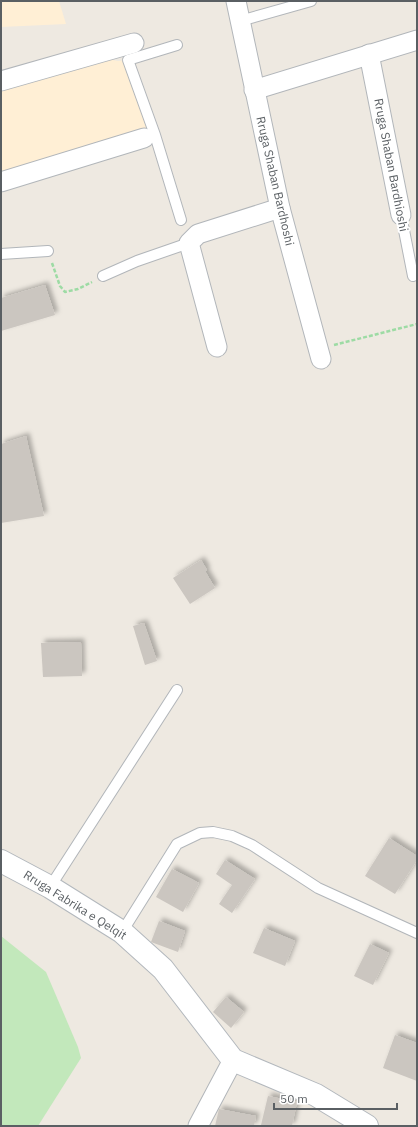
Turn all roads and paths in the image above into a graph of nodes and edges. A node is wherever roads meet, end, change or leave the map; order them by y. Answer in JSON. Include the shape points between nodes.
{"nodes":[{"id":1,"x":236,"y":1,"type":"edge"},
{"id":2,"x":311,"y":1,"type":"edge"},
{"id":3,"x":240,"y":21,"type":"junction"},
{"id":4,"x":417,"y":40,"type":"edge"},
{"id":5,"x":177,"y":45,"type":"dead end"},
{"id":6,"x":127,"y":54,"type":"junction"},
{"id":7,"x":369,"y":54,"type":"junction"},
{"id":8,"x":1,"y":81,"type":"edge"},
{"id":9,"x":254,"y":90,"type":"junction"},
{"id":10,"x":150,"y":136,"type":"junction"},
{"id":11,"x":1,"y":182,"type":"edge"},
{"id":12,"x":280,"y":208,"type":"junction"},
{"id":13,"x":401,"y":216,"type":"joint"},
{"id":14,"x":182,"y":220,"type":"dead end"},
{"id":15,"x":189,"y":244,"type":"junction"},
{"id":16,"x":48,"y":251,"type":"joint"},
{"id":17,"x":1,"y":254,"type":"edge"},
{"id":18,"x":103,"y":276,"type":"joint"},
{"id":19,"x":413,"y":276,"type":"dead end"},
{"id":20,"x":417,"y":324,"type":"edge"},
{"id":21,"x":218,"y":347,"type":"dead end"},
{"id":22,"x":320,"y":354,"type":"joint"},
{"id":23,"x":176,"y":690,"type":"dead end"},
{"id":24,"x":1,"y":861,"type":"edge"},
{"id":25,"x":50,"y":887,"type":"junction"},
{"id":26,"x":122,"y":932,"type":"junction"},
{"id":27,"x":417,"y":933,"type":"edge"},
{"id":28,"x":233,"y":1060,"type":"junction"},
{"id":29,"x":198,"y":1126,"type":"edge"},
{"id":30,"x":367,"y":1126,"type":"edge"}],
"edges":[{"from":1,"to":3,"type":"street","name":"Rruga Shaban Bardhoshi"},
{"from":2,"to":3,"type":"lane"},
{"from":3,"to":9,"type":"street","name":"Rruga Shaban Bardhoshi"},
{"from":4,"to":7,"type":"street"},
{"from":5,"to":6,"type":"lane"},
{"from":6,"to":8,"type":"street"},
{"from":6,"to":10,"type":"lane"},
{"from":7,"to":9,"type":"street"},
{"from":7,"to":13,"type":"street","name":"Rruga Shaban Bardhioshi"},
{"from":9,"to":12,"type":"street","name":"Rruga Shaban Bardhoshi"},
{"from":10,"to":11,"type":"street"},
{"from":10,"to":14,"type":"lane"},
{"from":12,"to":15,"type":"street","via":[[198,234]]},
{"from":12,"to":22,"type":"street","name":"Rruga Shaban Bardhoshi"},
{"from":13,"to":19,"type":"lane","name":"Rruga Shaban Bardhioshi"},
{"from":15,"to":18,"type":"lane","via":[[137,261]]},
{"from":15,"to":21,"type":"street"},
{"from":16,"to":17,"type":"lane"},
{"from":16,"to":18,"type":"path","via":[[60,286],[65,292],[78,289]]},
{"from":20,"to":22,"type":"path"},
{"from":23,"to":25,"type":"lane"},
{"from":24,"to":25,"type":"street","name":"Rruga Fabrika e Qelqit"},
{"from":25,"to":26,"type":"street","name":"Rruga Fabrika e Qelqit"},
{"from":26,"to":27,"type":"lane","via":[[177,844],[200,833],[213,832],[232,836],[252,845],[318,888]]},
{"from":26,"to":28,"type":"street","name":"Rruga Fabrika e Qelqit","via":[[163,969]]},
{"from":28,"to":29,"type":"street"},
{"from":28,"to":30,"type":"street","name":"Rruga Fabrika e Qelqit","via":[[316,1095]]}]}
